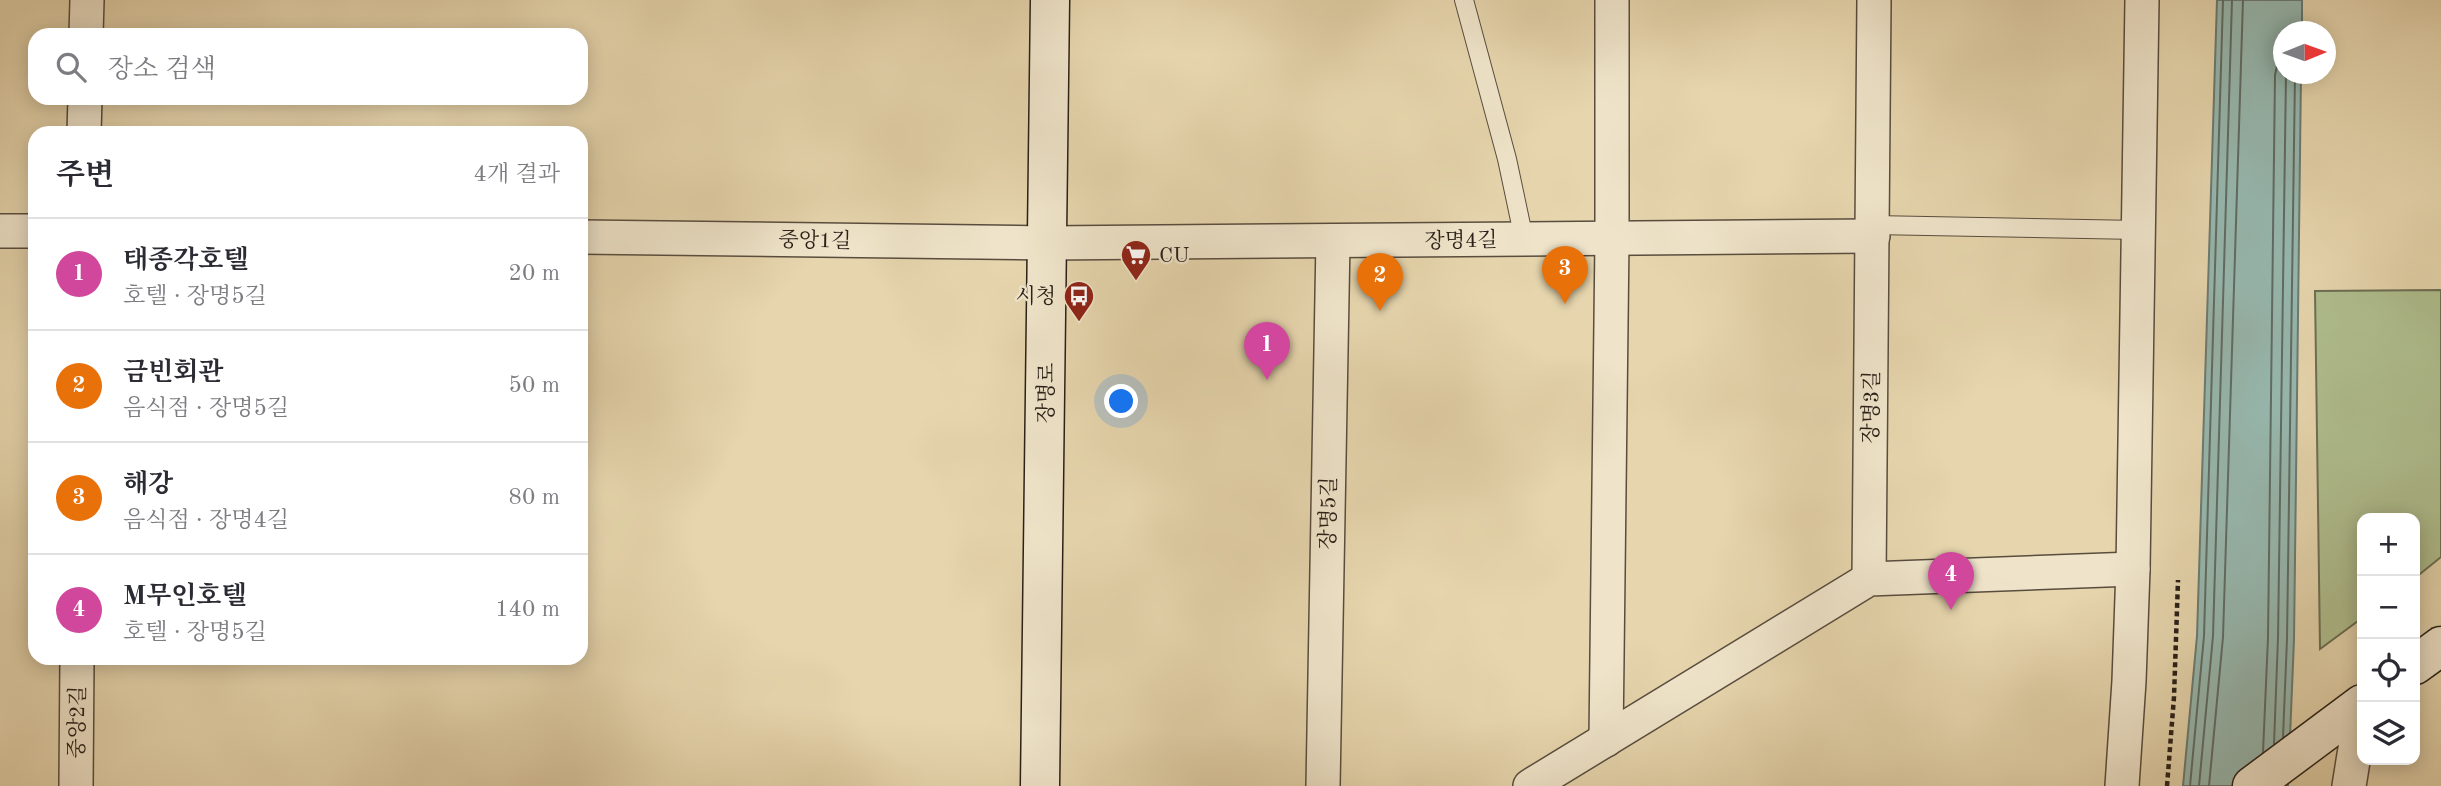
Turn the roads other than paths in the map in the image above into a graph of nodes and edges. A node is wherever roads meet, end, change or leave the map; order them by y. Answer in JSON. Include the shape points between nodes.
{"nodes":[{"id":1,"x":87,"y":0,"type":"edge"},
{"id":2,"x":1050,"y":0,"type":"edge"},
{"id":3,"x":1464,"y":0,"type":"edge"},
{"id":4,"x":1612,"y":0,"type":"edge"},
{"id":5,"x":1874,"y":0,"type":"edge"},
{"id":6,"x":2142,"y":0,"type":"edge"},
{"id":7,"x":86,"y":28,"type":"edge"},
{"id":8,"x":85,"y":105,"type":"edge"},
{"id":9,"x":84,"y":126,"type":"edge"},
{"id":10,"x":2138,"y":230,"type":"junction"},
{"id":11,"x":0,"y":231,"type":"edge"},
{"id":12,"x":1873,"y":231,"type":"junction"},
{"id":13,"x":28,"y":232,"type":"edge"},
{"id":14,"x":588,"y":237,"type":"edge"},
{"id":15,"x":1524,"y":239,"type":"junction"},
{"id":16,"x":1612,"y":239,"type":"junction"},
{"id":17,"x":1333,"y":241,"type":"junction"},
{"id":18,"x":1048,"y":243,"type":"junction"},
{"id":19,"x":2133,"y":569,"type":"junction"},
{"id":20,"x":1869,"y":579,"type":"junction"},
{"id":21,"x":2441,"y":646,"type":"edge"},
{"id":22,"x":2420,"y":661,"type":"edge"},
{"id":23,"x":78,"y":665,"type":"edge"},
{"id":24,"x":2357,"y":708,"type":"edge"},
{"id":25,"x":2357,"y":736,"type":"edge"},
{"id":26,"x":1606,"y":740,"type":"junction"},
{"id":27,"x":76,"y":786,"type":"edge"},
{"id":28,"x":1040,"y":786,"type":"edge"},
{"id":29,"x":1322,"y":786,"type":"edge"},
{"id":30,"x":1530,"y":786,"type":"edge"},
{"id":31,"x":2122,"y":786,"type":"edge"},
{"id":32,"x":2252,"y":786,"type":"edge"},
{"id":33,"x":2349,"y":786,"type":"edge"}],
"edges":[{"from":1,"to":7,"type":"street"},
{"from":2,"to":18,"type":"street","name":"장명로"},
{"from":3,"to":15,"type":"lane"},
{"from":4,"to":16,"type":"street"},
{"from":5,"to":12,"type":"street","name":"장명3길"},
{"from":6,"to":10,"type":"street"},
{"from":8,"to":9,"type":"street"},
{"from":10,"to":12,"type":"lane"},
{"from":10,"to":19,"type":"street"},
{"from":11,"to":13,"type":"street"},
{"from":12,"to":16,"type":"street","name":"장명4길"},
{"from":12,"to":20,"type":"street","name":"장명3길"},
{"from":14,"to":18,"type":"street","name":"중앙1길"},
{"from":15,"to":16,"type":"street","name":"장명4길"},
{"from":15,"to":17,"type":"street","name":"장명4길"},
{"from":16,"to":26,"type":"street"},
{"from":17,"to":18,"type":"street","name":"장명4길"},
{"from":17,"to":29,"type":"street","name":"장명5길"},
{"from":18,"to":28,"type":"street","name":"장명로"},
{"from":19,"to":20,"type":"street"},
{"from":19,"to":31,"type":"street"},
{"from":20,"to":26,"type":"street"},
{"from":21,"to":22,"type":"street"},
{"from":23,"to":27,"type":"street","name":"중앙2길"},
{"from":24,"to":32,"type":"street"},
{"from":25,"to":33,"type":"street"},
{"from":26,"to":30,"type":"street"}]}
